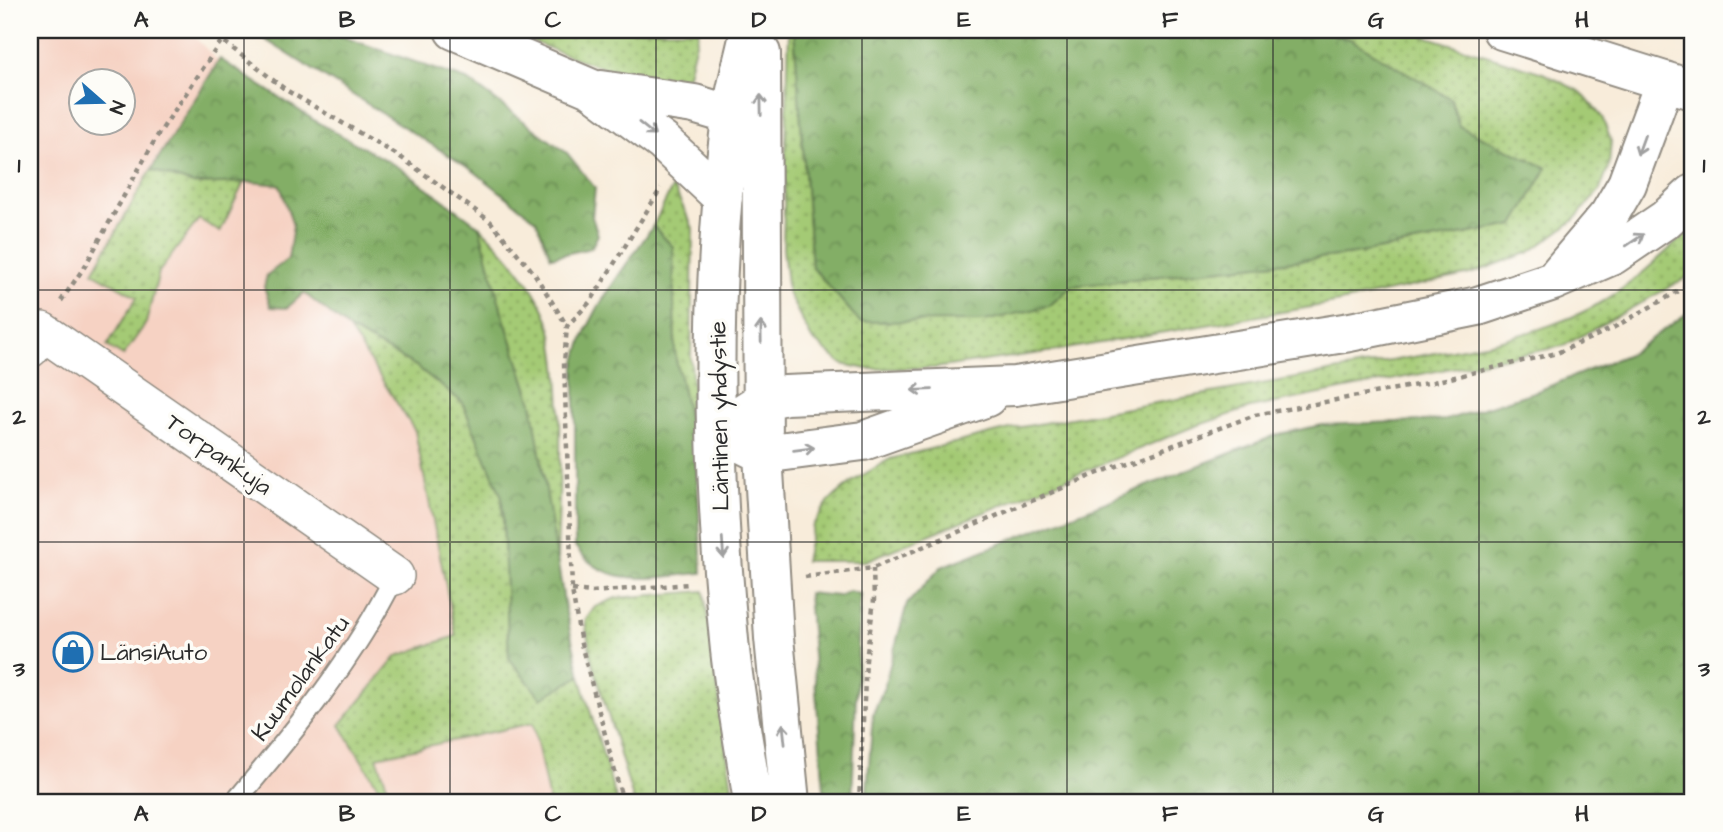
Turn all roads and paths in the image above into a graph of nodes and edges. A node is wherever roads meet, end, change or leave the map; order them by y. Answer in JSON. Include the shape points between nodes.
{"nodes":[{"id":1,"x":209,"y":30,"type":"edge"},
{"id":2,"x":454,"y":30,"type":"edge"},
{"id":3,"x":750,"y":30,"type":"edge"},
{"id":4,"x":761,"y":30,"type":"edge"},
{"id":5,"x":1502,"y":30,"type":"edge"},
{"id":6,"x":222,"y":40,"type":"junction"},
{"id":7,"x":1679,"y":86,"type":"edge"},
{"id":8,"x":592,"y":89,"type":"junction"},
{"id":9,"x":731,"y":115,"type":"junction"},
{"id":10,"x":677,"y":153,"type":"junction"},
{"id":11,"x":1693,"y":194,"type":"edge"},
{"id":12,"x":723,"y":198,"type":"junction"},
{"id":13,"x":1553,"y":281,"type":"junction"},
{"id":14,"x":1693,"y":283,"type":"edge"},
{"id":15,"x":567,"y":326,"type":"junction"},
{"id":16,"x":44,"y":328,"type":"edge"},
{"id":17,"x":1015,"y":386,"type":"junction"},
{"id":18,"x":762,"y":401,"type":"junction"},
{"id":19,"x":716,"y":431,"type":"junction"},
{"id":20,"x":763,"y":454,"type":"junction"},
{"id":21,"x":873,"y":568,"type":"junction"},
{"id":22,"x":395,"y":576,"type":"joint"},
{"id":23,"x":804,"y":577,"type":"dead end"},
{"id":24,"x":703,"y":583,"type":"dead end"},
{"id":25,"x":572,"y":590,"type":"junction"},
{"id":26,"x":235,"y":802,"type":"edge"},
{"id":27,"x":623,"y":802,"type":"edge"},
{"id":28,"x":753,"y":802,"type":"edge"},
{"id":29,"x":790,"y":802,"type":"edge"},
{"id":30,"x":859,"y":802,"type":"edge"}],
"edges":[{"from":1,"to":6,"type":"path"},
{"from":2,"to":8,"type":"main road"},
{"from":3,"to":9,"type":"main road","name":"Läntinen yhdystie"},
{"from":18,"to":4,"type":"main road","name":"Läntinen yhdystie","one_way":true},
{"from":5,"to":7,"type":"main road"},
{"from":6,"to":15,"type":"path","via":[[286,90],[399,156],[490,221],[534,273]]},
{"from":6,"to":16,"type":"path","via":[[156,138],[85,266]]},
{"from":7,"to":13,"type":"main road","one_way":true,"via":[[1609,215]]},
{"from":8,"to":9,"type":"main road","via":[[694,104]]},
{"from":8,"to":10,"type":"main road","one_way":true},
{"from":9,"to":12,"type":"main road","name":"Läntinen yhdystie"},
{"from":10,"to":12,"type":"main road"},
{"from":10,"to":15,"type":"path","via":[[624,250],[591,301]]},
{"from":13,"to":11,"type":"main road","one_way":true,"via":[[1613,255],[1666,219]]},
{"from":12,"to":19,"type":"main road","name":"Läntinen yhdystie","via":[[716,292]]},
{"from":13,"to":17,"type":"main road","via":[[1478,306],[1363,330]]},
{"from":14,"to":21,"type":"path","via":[[1557,354],[1255,415],[1093,474]]},
{"from":15,"to":25,"type":"path","via":[[565,431]]},
{"from":16,"to":22,"type":"street","name":"Torpankuja"},
{"from":17,"to":18,"type":"main road","one_way":true,"via":[[785,395]]},
{"from":20,"to":17,"type":"main road","one_way":true,"via":[[863,441]]},
{"from":18,"to":19,"type":"main road"},
{"from":18,"to":20,"type":"main road","name":"Läntinen yhdystie"},
{"from":19,"to":20,"type":"main road"},
{"from":19,"to":28,"type":"main road","name":"Läntinen yhdystie","one_way":true,"via":[[729,641]]},
{"from":29,"to":20,"type":"main road","name":"Läntinen yhdystie","one_way":true},
{"from":21,"to":23,"type":"path"},
{"from":21,"to":30,"type":"path"},
{"from":22,"to":26,"type":"lane","name":"Kuumolankatu","via":[[378,611],[314,705]]},
{"from":24,"to":25,"type":"path"},
{"from":25,"to":27,"type":"path","via":[[581,644]]}]}
